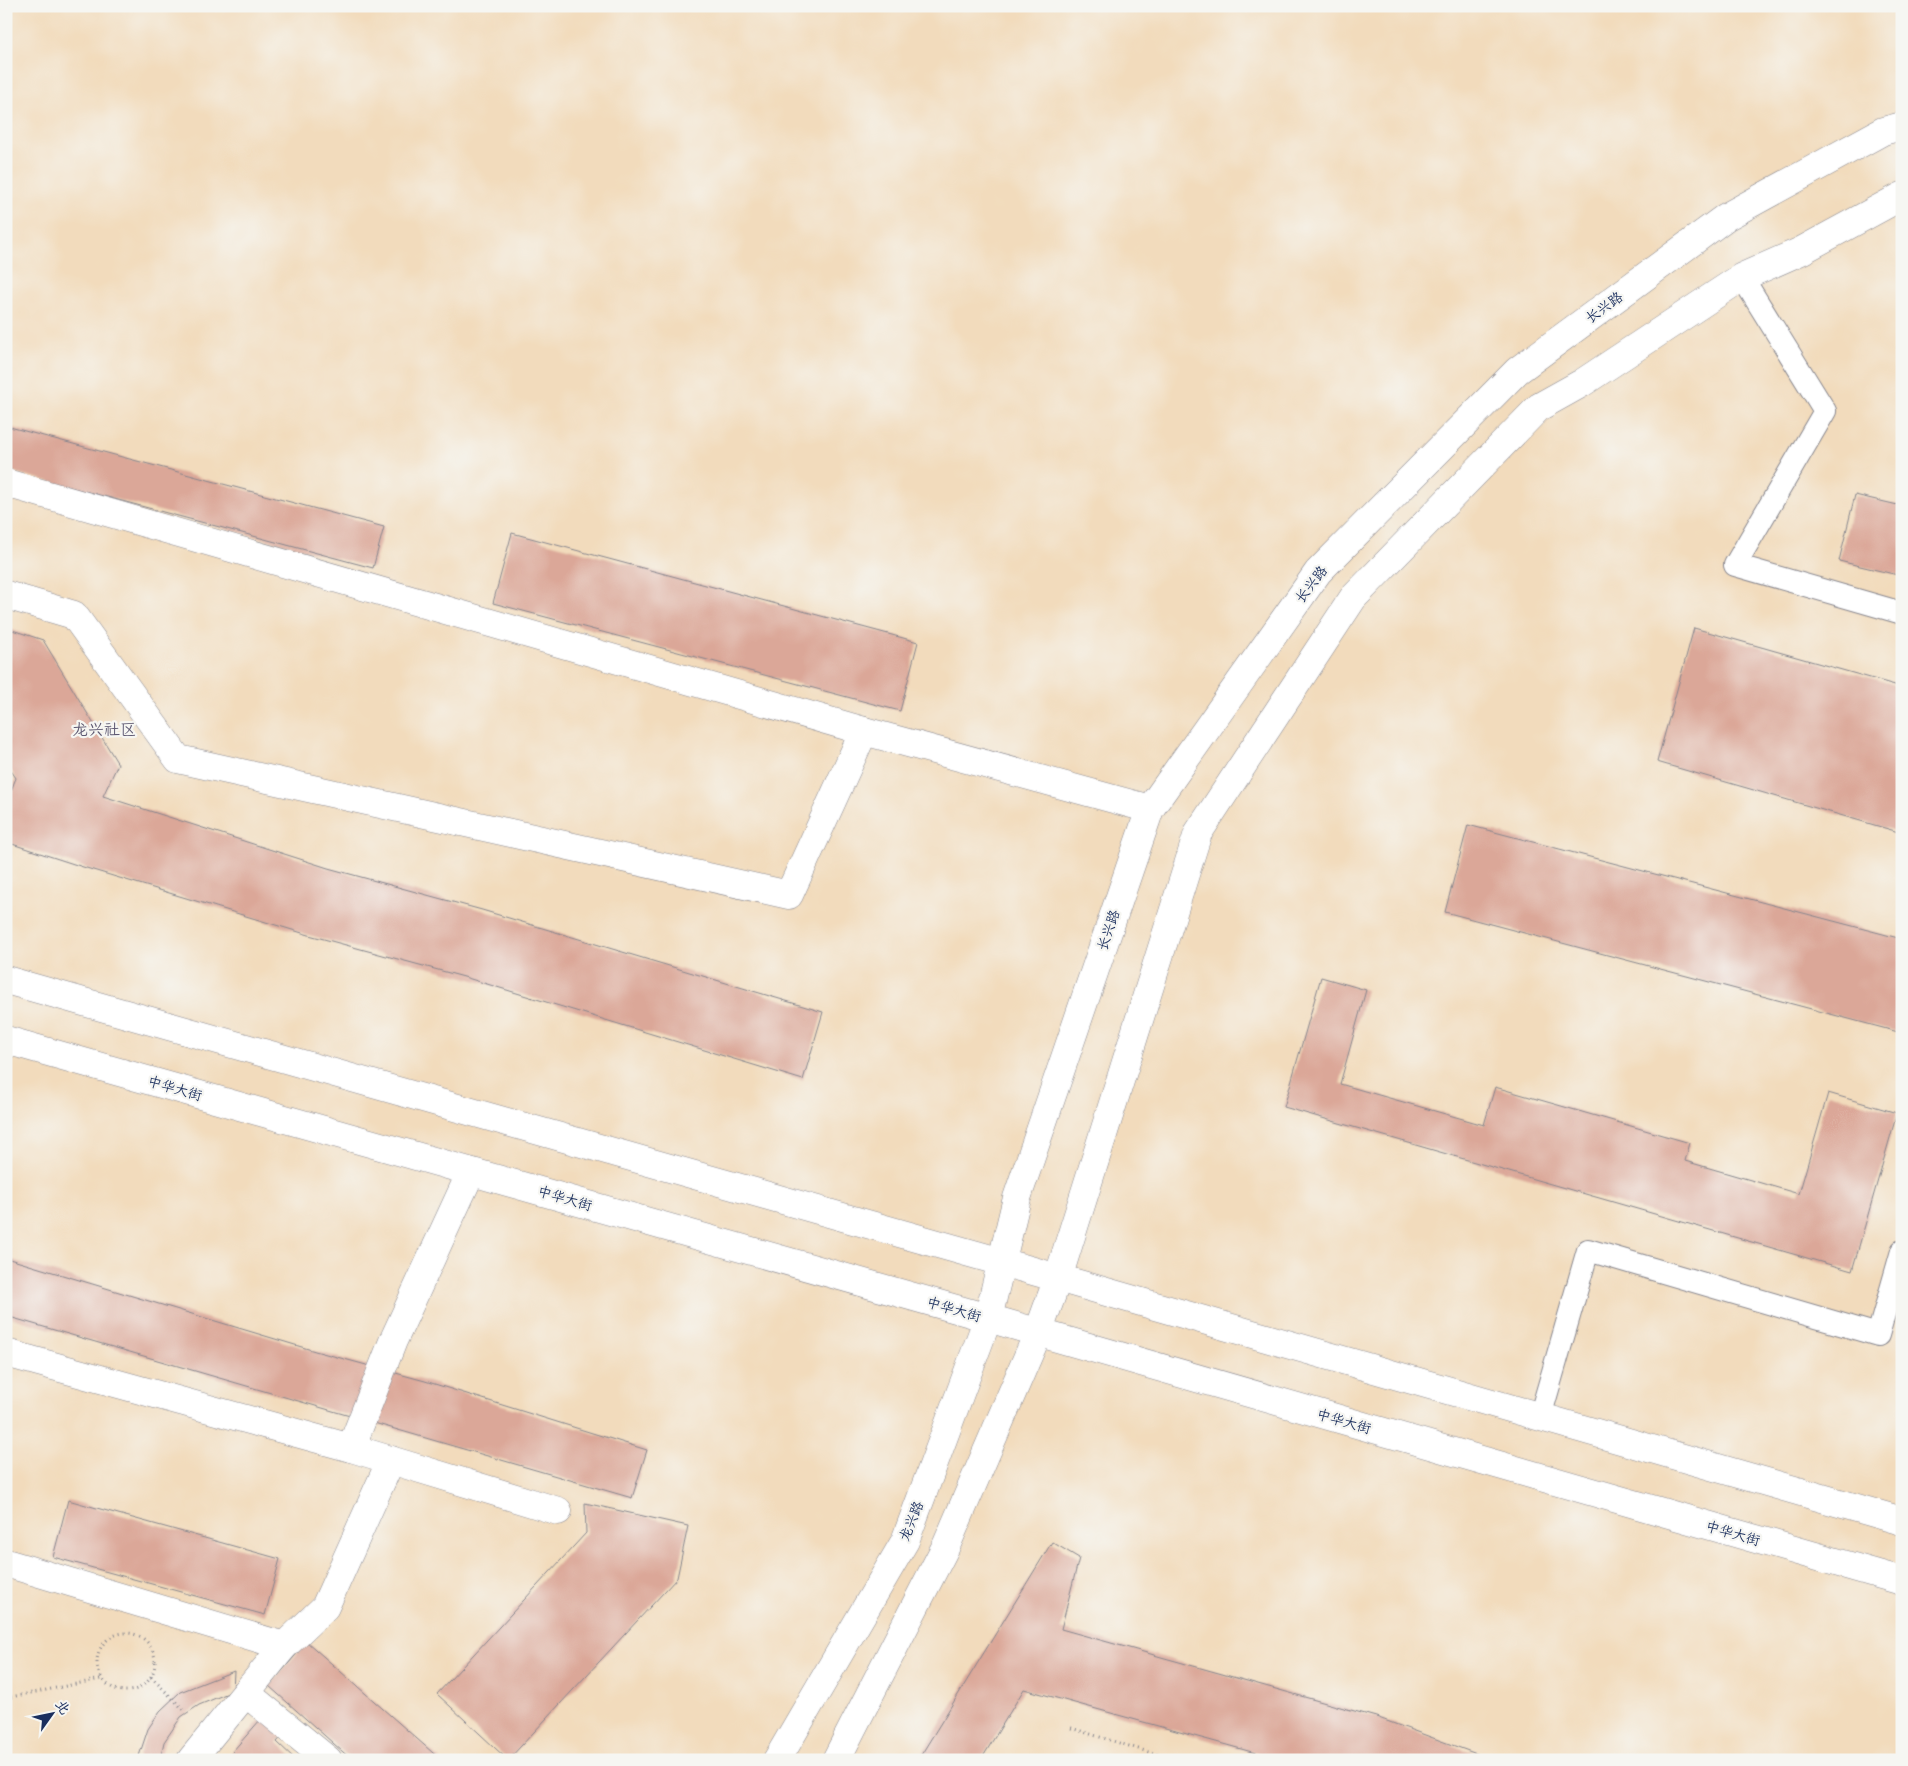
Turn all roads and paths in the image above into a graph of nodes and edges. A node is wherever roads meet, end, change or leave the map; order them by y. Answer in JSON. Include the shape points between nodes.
{"nodes":[{"id":1,"x":1902,"y":126,"type":"edge"},
{"id":2,"x":1902,"y":196,"type":"edge"},
{"id":3,"x":1742,"y":277,"type":"junction"},
{"id":4,"x":6,"y":483,"type":"edge"},
{"id":5,"x":6,"y":595,"type":"edge"},
{"id":6,"x":1902,"y":613,"type":"edge"},
{"id":7,"x":864,"y":731,"type":"junction"},
{"id":8,"x":1150,"y":809,"type":"junction"},
{"id":9,"x":6,"y":980,"type":"edge"},
{"id":10,"x":6,"y":1040,"type":"edge"},
{"id":11,"x":471,"y":1172,"type":"junction"},
{"id":12,"x":1902,"y":1252,"type":"edge"},
{"id":13,"x":1000,"y":1262,"type":"junction"},
{"id":14,"x":1058,"y":1278,"type":"junction"},
{"id":15,"x":988,"y":1318,"type":"junction"},
{"id":16,"x":1038,"y":1333,"type":"junction"},
{"id":17,"x":6,"y":1353,"type":"edge"},
{"id":18,"x":1540,"y":1417,"type":"junction"},
{"id":19,"x":351,"y":1448,"type":"junction"},
{"id":20,"x":391,"y":1460,"type":"junction"},
{"id":21,"x":558,"y":1511,"type":"dead end"},
{"id":22,"x":1902,"y":1521,"type":"edge"},
{"id":23,"x":6,"y":1563,"type":"edge"},
{"id":24,"x":1902,"y":1581,"type":"edge"},
{"id":25,"x":284,"y":1646,"type":"junction"},
{"id":26,"x":151,"y":1677,"type":"junction"},
{"id":27,"x":101,"y":1679,"type":"junction"},
{"id":28,"x":246,"y":1693,"type":"junction"},
{"id":29,"x":6,"y":1698,"type":"edge"},
{"id":30,"x":1071,"y":1728,"type":"dead end"},
{"id":31,"x":211,"y":1736,"type":"junction"},
{"id":32,"x":191,"y":1760,"type":"edge"},
{"id":33,"x":328,"y":1760,"type":"edge"},
{"id":34,"x":777,"y":1760,"type":"edge"},
{"id":35,"x":836,"y":1760,"type":"edge"},
{"id":36,"x":1174,"y":1760,"type":"edge"}],
"edges":[{"from":1,"to":8,"type":"street","name":"长兴路","via":[[1884,131],[1726,217],[1517,371],[1318,572]]},
{"from":2,"to":3,"type":"street","via":[[1801,251]]},
{"from":3,"to":6,"type":"lane","via":[[1825,410],[1735,564]]},
{"from":3,"to":14,"type":"street","via":[[1539,408],[1353,598],[1198,833]]},
{"from":4,"to":7,"type":"street"},
{"from":5,"to":7,"type":"street","via":[[74,615],[178,758],[789,895]]},
{"from":7,"to":8,"type":"street"},
{"from":8,"to":13,"type":"street","name":"长兴路","via":[[1017,1198]]},
{"from":9,"to":13,"type":"street"},
{"from":10,"to":11,"type":"street","name":"中华大街"},
{"from":11,"to":15,"type":"street","name":"中华大街"},
{"from":11,"to":19,"type":"street","via":[[393,1342]]},
{"from":12,"to":18,"type":"lane","via":[[1878,1335],[1588,1250]]},
{"from":13,"to":14,"type":"street"},
{"from":13,"to":15,"type":"street","name":"龙兴路"},
{"from":14,"to":16,"type":"street"},
{"from":14,"to":18,"type":"street"},
{"from":15,"to":16,"type":"street","name":"中华大街"},
{"from":15,"to":34,"type":"street","name":"龙兴路","via":[[905,1542]]},
{"from":16,"to":24,"type":"street","name":"中华大街"},
{"from":16,"to":35,"type":"street","via":[[946,1546]]},
{"from":17,"to":19,"type":"street"},
{"from":18,"to":22,"type":"street"},
{"from":19,"to":20,"type":"street"},
{"from":20,"to":21,"type":"street"},
{"from":20,"to":25,"type":"street","via":[[325,1607]]},
{"from":23,"to":25,"type":"street"},
{"from":25,"to":28,"type":"street"},
{"from":26,"to":27,"type":"path","via":[[141,1688],[126,1692],[112,1688]]},
{"from":26,"to":27,"type":"path","via":[[155,1663],[152,1648],[141,1636],[126,1632],[110,1636],[99,1648],[96,1663]]},
{"from":26,"to":31,"type":"path"},
{"from":27,"to":29,"type":"path"},
{"from":28,"to":31,"type":"street"},
{"from":28,"to":33,"type":"street"},
{"from":30,"to":36,"type":"path"},
{"from":31,"to":32,"type":"street"}]}
